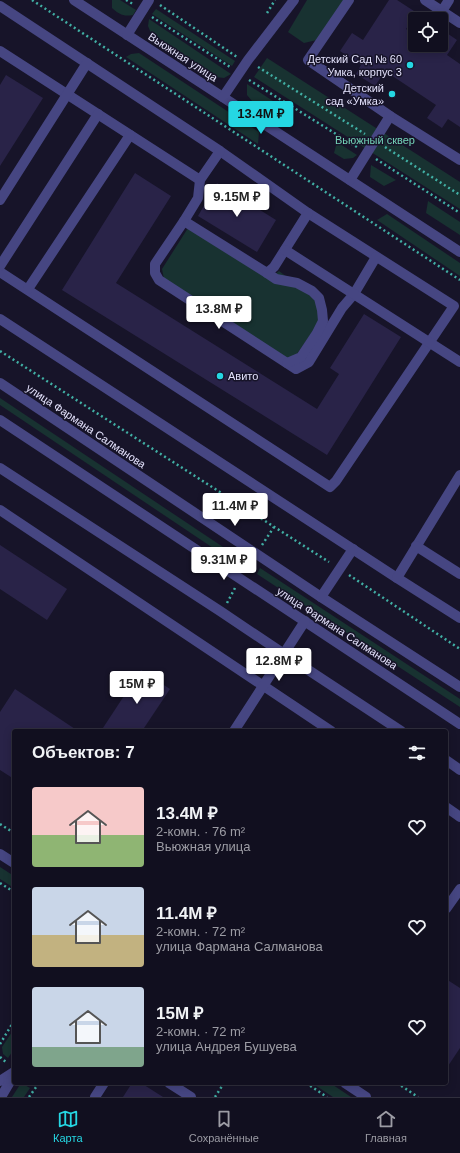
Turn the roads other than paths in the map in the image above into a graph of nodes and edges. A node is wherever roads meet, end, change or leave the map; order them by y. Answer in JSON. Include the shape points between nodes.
{"nodes":[{"id":1,"x":74,"y":0,"type":"edge"},
{"id":2,"x":149,"y":0,"type":"edge"},
{"id":3,"x":294,"y":0,"type":"edge"},
{"id":4,"x":349,"y":0,"type":"edge"},
{"id":5,"x":425,"y":0,"type":"edge"},
{"id":6,"x":449,"y":0,"type":"edge"},
{"id":7,"x":0,"y":6,"type":"edge"},
{"id":8,"x":442,"y":11,"type":"junction"},
{"id":9,"x":460,"y":23,"type":"edge"},
{"id":10,"x":127,"y":35,"type":"junction"},
{"id":11,"x":0,"y":50,"type":"edge"},
{"id":12,"x":87,"y":63,"type":"junction"},
{"id":13,"x":67,"y":95,"type":"junction"},
{"id":14,"x":223,"y":98,"type":"junction"},
{"id":15,"x":98,"y":114,"type":"junction"},
{"id":16,"x":390,"y":116,"type":"junction"},
{"id":17,"x":130,"y":135,"type":"junction"},
{"id":18,"x":220,"y":151,"type":"junction"},
{"id":19,"x":460,"y":160,"type":"edge"},
{"id":20,"x":200,"y":180,"type":"junction"},
{"id":21,"x":350,"y":180,"type":"junction"},
{"id":22,"x":0,"y":200,"type":"edge"},
{"id":23,"x":308,"y":213,"type":"junction"},
{"id":24,"x":184,"y":221,"type":"junction"},
{"id":25,"x":285,"y":250,"type":"junction"},
{"id":26,"x":460,"y":252,"type":"edge"},
{"id":27,"x":376,"y":257,"type":"junction"},
{"id":28,"x":0,"y":266,"type":"edge"},
{"id":29,"x":0,"y":272,"type":"edge"},
{"id":30,"x":267,"y":273,"type":"junction"},
{"id":31,"x":28,"y":290,"type":"junction"},
{"id":32,"x":354,"y":294,"type":"junction"},
{"id":33,"x":0,"y":319,"type":"edge"},
{"id":34,"x":430,"y":343,"type":"junction"},
{"id":35,"x":460,"y":362,"type":"edge"},
{"id":36,"x":287,"y":363,"type":"junction"},
{"id":37,"x":0,"y":383,"type":"edge"},
{"id":38,"x":0,"y":420,"type":"edge"},
{"id":39,"x":0,"y":468,"type":"edge"},
{"id":40,"x":460,"y":475,"type":"edge"},
{"id":41,"x":0,"y":510,"type":"edge"},
{"id":42,"x":416,"y":546,"type":"junction"},
{"id":43,"x":353,"y":549,"type":"junction"},
{"id":44,"x":460,"y":574,"type":"edge"},
{"id":45,"x":397,"y":578,"type":"junction"},
{"id":46,"x":321,"y":597,"type":"junction"},
{"id":47,"x":460,"y":618,"type":"edge"},
{"id":48,"x":304,"y":621,"type":"junction"},
{"id":49,"x":284,"y":654,"type":"junction"},
{"id":50,"x":264,"y":686,"type":"junction"},
{"id":51,"x":460,"y":687,"type":"edge"},
{"id":52,"x":460,"y":724,"type":"edge"},
{"id":53,"x":235,"y":729,"type":"edge"},
{"id":54,"x":329,"y":729,"type":"edge"},
{"id":55,"x":398,"y":729,"type":"edge"},
{"id":56,"x":448,"y":761,"type":"edge"},
{"id":57,"x":460,"y":770,"type":"edge"},
{"id":58,"x":448,"y":809,"type":"edge"},
{"id":59,"x":460,"y":817,"type":"edge"},
{"id":60,"x":0,"y":854,"type":"edge"},
{"id":61,"x":12,"y":862,"type":"edge"},
{"id":62,"x":460,"y":889,"type":"edge"},
{"id":63,"x":448,"y":906,"type":"edge"},
{"id":64,"x":12,"y":1073,"type":"edge"},
{"id":65,"x":12,"y":1078,"type":"edge"},
{"id":66,"x":0,"y":1081,"type":"edge"},
{"id":67,"x":103,"y":1085,"type":"edge"},
{"id":68,"x":172,"y":1085,"type":"edge"},
{"id":69,"x":348,"y":1085,"type":"edge"},
{"id":70,"x":1,"y":1097,"type":"edge"},
{"id":71,"x":95,"y":1097,"type":"edge"},
{"id":72,"x":191,"y":1097,"type":"edge"},
{"id":73,"x":366,"y":1097,"type":"edge"}],
"edges":[{"from":1,"to":10,"type":"street","name":"Вьюжная улица"},
{"from":2,"to":10,"type":"street"},
{"from":3,"to":14,"type":"street","via":[[248,60]]},
{"from":4,"to":16,"type":"street","via":[[308,60]]},
{"from":5,"to":8,"type":"street"},
{"from":6,"to":8,"type":"street"},
{"from":7,"to":12,"type":"street"},
{"from":8,"to":9,"type":"street"},
{"from":10,"to":14,"type":"street","name":"Вьюжная улица"},
{"from":11,"to":13,"type":"street"},
{"from":12,"to":13,"type":"street"},
{"from":12,"to":18,"type":"street"},
{"from":13,"to":15,"type":"street"},
{"from":13,"to":22,"type":"street"},
{"from":14,"to":21,"type":"street","name":"Вьюжная улица"},
{"from":15,"to":17,"type":"street"},
{"from":15,"to":28,"type":"street"},
{"from":16,"to":19,"type":"street"},
{"from":16,"to":21,"type":"street"},
{"from":17,"to":20,"type":"street"},
{"from":17,"to":31,"type":"street"},
{"from":18,"to":20,"type":"street"},
{"from":18,"to":23,"type":"street"},
{"from":20,"to":24,"type":"street","via":[[198,198]]},
{"from":21,"to":26,"type":"street","name":"Вьюжная улица"},
{"from":23,"to":25,"type":"street"},
{"from":23,"to":27,"type":"street"},
{"from":24,"to":30,"type":"street"},
{"from":24,"to":36,"type":"street","via":[[156,264],[155,273],[159,280]]},
{"from":25,"to":30,"type":"street"},
{"from":25,"to":32,"type":"street"},
{"from":27,"to":32,"type":"street"},
{"from":27,"to":34,"type":"street","via":[[454,306]]},
{"from":29,"to":31,"type":"street"},
{"from":30,"to":36,"type":"street","via":[[276,279],[297,283],[312,291],[319,298],[322,310],[323,321],[317,333],[301,357]]},
{"from":31,"to":34,"type":"street","via":[[330,486],[336,482]]},
{"from":32,"to":34,"type":"street"},
{"from":32,"to":36,"type":"street","via":[[342,308],[309,362],[296,369]]},
{"from":33,"to":43,"type":"street"},
{"from":34,"to":35,"type":"street"},
{"from":37,"to":46,"type":"street","name":"улица Фармана Салманова"},
{"from":38,"to":48,"type":"street","name":"улица Фармана Салманова"},
{"from":39,"to":49,"type":"street"},
{"from":40,"to":42,"type":"street"},
{"from":41,"to":50,"type":"street"},
{"from":42,"to":44,"type":"street"},
{"from":42,"to":45,"type":"street"},
{"from":43,"to":45,"type":"street"},
{"from":43,"to":46,"type":"street"},
{"from":45,"to":47,"type":"street"},
{"from":46,"to":51,"type":"street","name":"улица Фармана Салманова"},
{"from":48,"to":49,"type":"street"},
{"from":48,"to":52,"type":"street","name":"улица Фармана Салманова"},
{"from":49,"to":50,"type":"street"},
{"from":49,"to":55,"type":"street"},
{"from":50,"to":53,"type":"street"},
{"from":50,"to":54,"type":"street"},
{"from":56,"to":57,"type":"street"},
{"from":58,"to":59,"type":"street"},
{"from":60,"to":61,"type":"street"},
{"from":62,"to":63,"type":"street"},
{"from":64,"to":66,"type":"street"},
{"from":65,"to":70,"type":"street"},
{"from":67,"to":71,"type":"street"},
{"from":68,"to":72,"type":"street"},
{"from":69,"to":73,"type":"street"}]}
